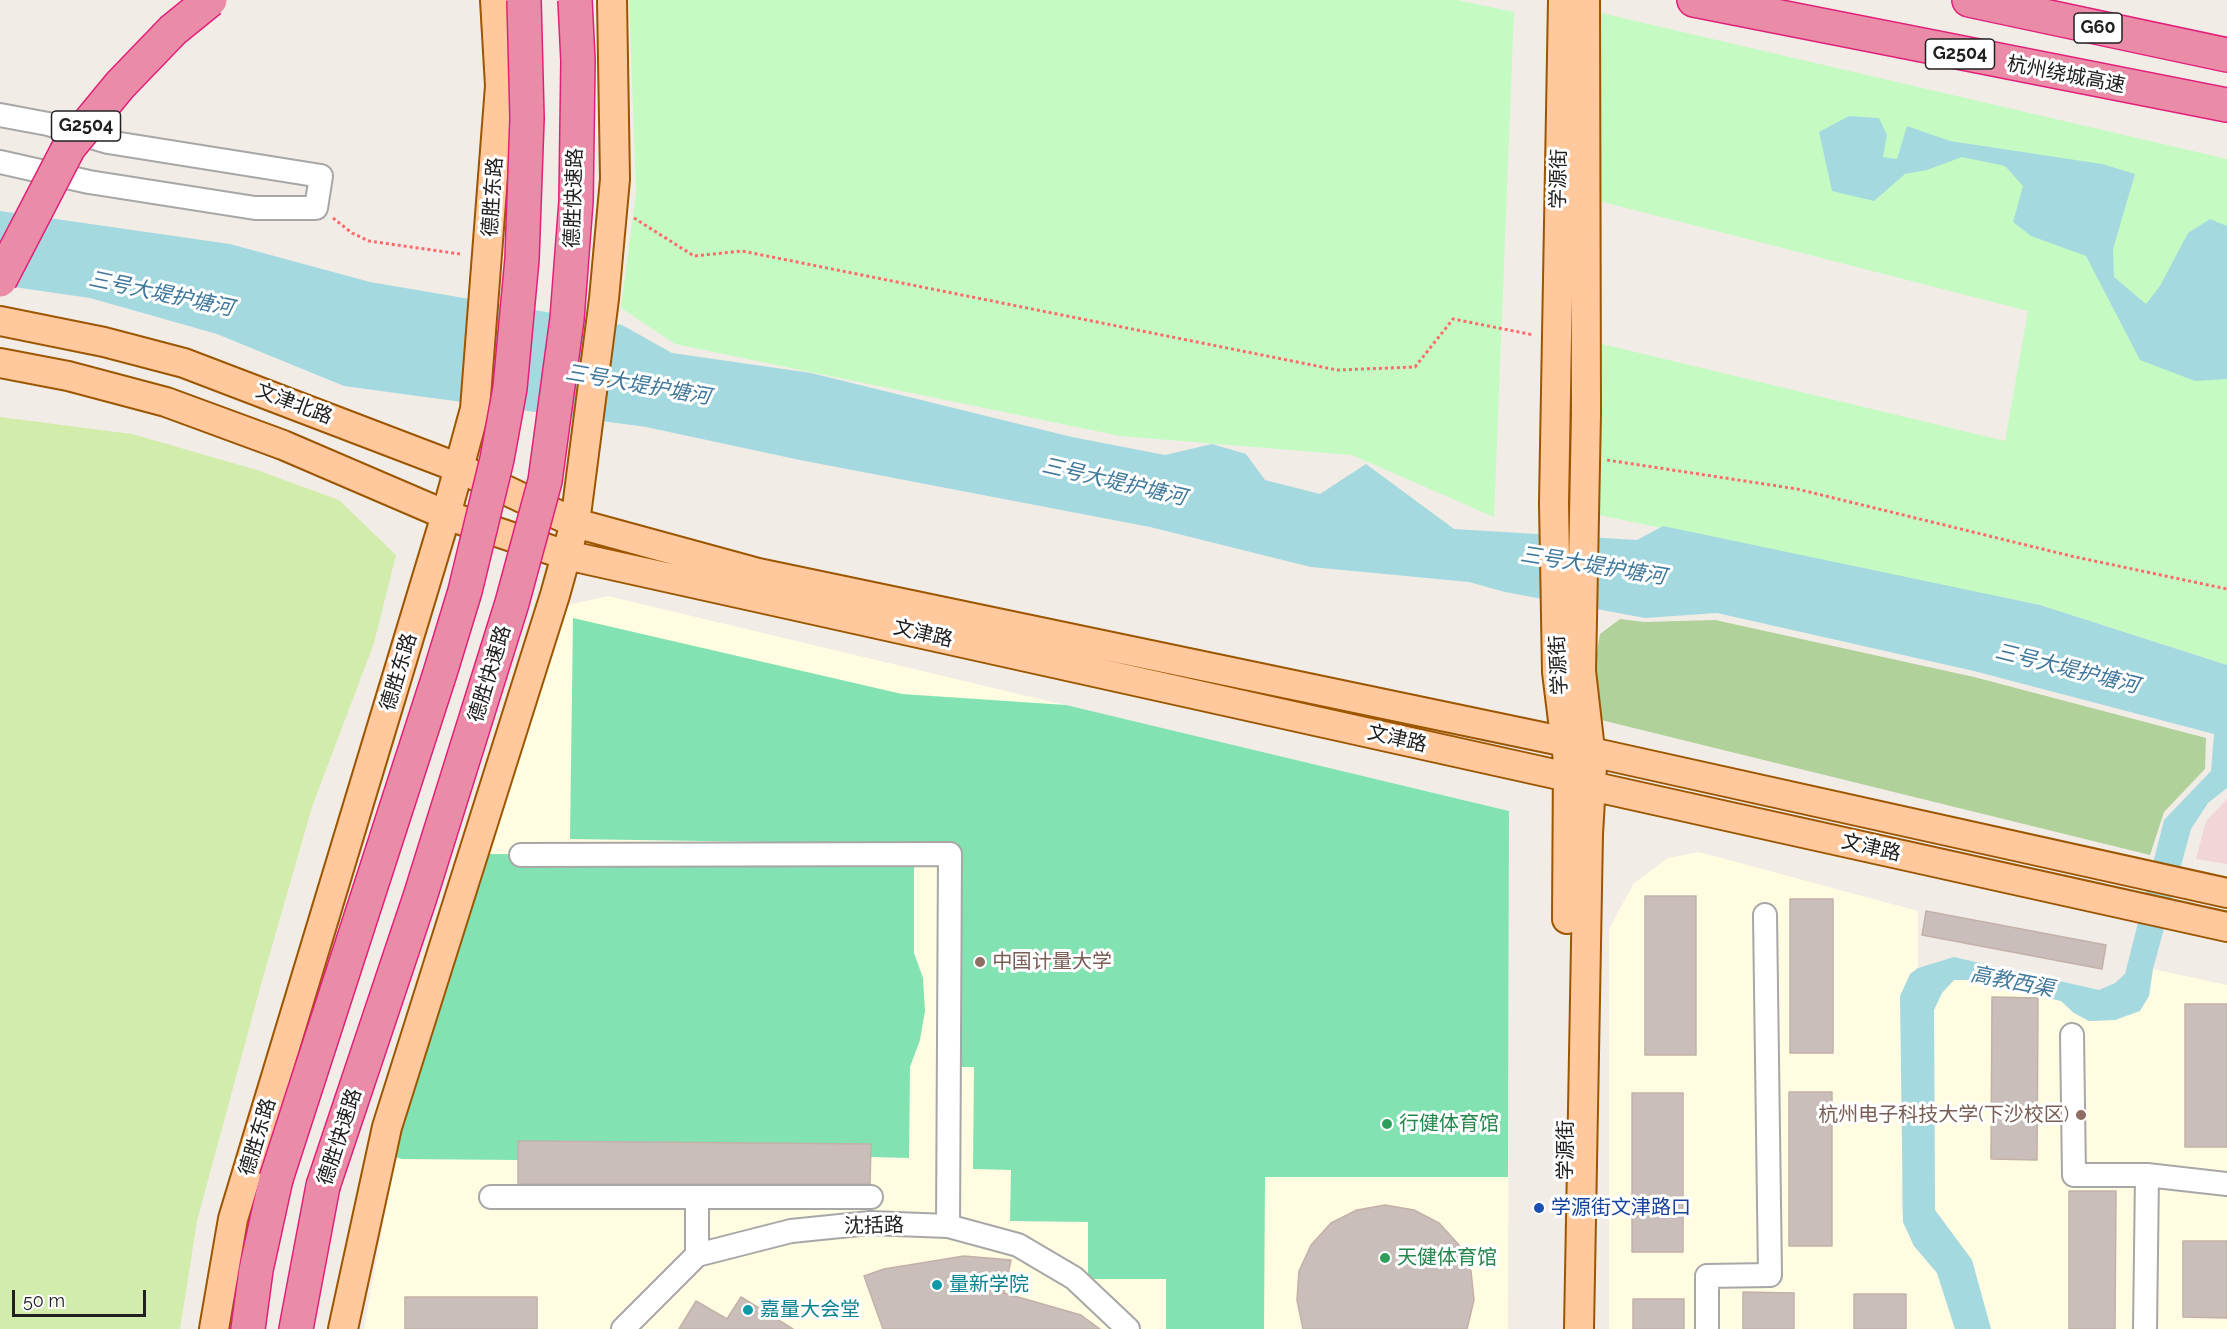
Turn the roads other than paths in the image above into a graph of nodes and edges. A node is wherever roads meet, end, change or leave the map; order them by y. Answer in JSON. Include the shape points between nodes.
{"nodes":[{"id":1,"x":210,"y":0,"type":"edge"},
{"id":2,"x":495,"y":0,"type":"edge"},
{"id":3,"x":524,"y":0,"type":"edge"},
{"id":4,"x":575,"y":0,"type":"edge"},
{"id":5,"x":612,"y":0,"type":"edge"},
{"id":6,"x":1563,"y":0,"type":"edge"},
{"id":7,"x":1585,"y":0,"type":"edge"},
{"id":8,"x":1694,"y":0,"type":"edge"},
{"id":9,"x":1803,"y":0,"type":"edge"},
{"id":10,"x":1969,"y":0,"type":"edge"},
{"id":11,"x":2080,"y":0,"type":"edge"},
{"id":12,"x":2227,"y":44,"type":"edge"},
{"id":13,"x":2227,"y":55,"type":"edge"},
{"id":14,"x":2227,"y":100,"type":"edge"},
{"id":15,"x":2227,"y":105,"type":"edge"},
{"id":16,"x":0,"y":115,"type":"edge"},
{"id":17,"x":0,"y":162,"type":"edge"},
{"id":18,"x":0,"y":280,"type":"edge"},
{"id":19,"x":0,"y":321,"type":"edge"},
{"id":20,"x":0,"y":363,"type":"edge"},
{"id":21,"x":459,"y":468,"type":"junction"},
{"id":22,"x":446,"y":515,"type":"junction"},
{"id":23,"x":575,"y":523,"type":"junction"},
{"id":24,"x":566,"y":555,"type":"junction"},
{"id":25,"x":1578,"y":747,"type":"junction"},
{"id":26,"x":1579,"y":782,"type":"junction"},
{"id":27,"x":521,"y":855,"type":"dead end"},
{"id":28,"x":2227,"y":893,"type":"edge"},
{"id":29,"x":1764,"y":915,"type":"dead end"},
{"id":30,"x":2227,"y":927,"type":"edge"},
{"id":31,"x":2072,"y":1035,"type":"dead end"},
{"id":32,"x":2147,"y":1175,"type":"junction"},
{"id":33,"x":2227,"y":1184,"type":"edge"},
{"id":34,"x":491,"y":1197,"type":"dead end"},
{"id":35,"x":871,"y":1197,"type":"dead end"},
{"id":36,"x":697,"y":1198,"type":"junction"},
{"id":37,"x":948,"y":1226,"type":"junction"},
{"id":38,"x":697,"y":1254,"type":"junction"},
{"id":39,"x":214,"y":1329,"type":"edge"},
{"id":40,"x":248,"y":1329,"type":"edge"},
{"id":41,"x":296,"y":1329,"type":"edge"},
{"id":42,"x":343,"y":1329,"type":"edge"},
{"id":43,"x":623,"y":1329,"type":"edge"},
{"id":44,"x":1128,"y":1329,"type":"edge"},
{"id":45,"x":1565,"y":1329,"type":"edge"},
{"id":46,"x":1580,"y":1329,"type":"edge"},
{"id":47,"x":1707,"y":1329,"type":"edge"},
{"id":48,"x":2145,"y":1329,"type":"edge"}],
"edges":[{"from":1,"to":18,"type":"highway","number":"G2504","bridge":true,"via":[[172,30],[142,61],[69,147]]},
{"from":2,"to":21,"type":"main road","name":"德胜东路","via":[[500,87],[488,267],[475,409]]},
{"from":3,"to":40,"type":"highway","bridge":true,"via":[[527,118],[522,259],[510,388],[497,459],[440,674],[276,1179]]},
{"from":4,"to":41,"type":"highway","name":"德胜快速路","bridge":true,"via":[[576,201],[567,319],[545,481],[512,603],[424,886],[323,1186]]},
{"from":5,"to":23,"type":"main road","via":[[615,179]]},
{"from":6,"to":25,"type":"main road","name":"学源街","via":[[1554,503],[1557,672]]},
{"from":7,"to":25,"type":"main road","name":"学源街","via":[[1585,459]]},
{"from":8,"to":15,"type":"highway","name":"杭州绕城高速","number":"G2504"},
{"from":9,"to":14,"type":"highway","number":"G60"},
{"from":10,"to":13,"type":"highway","number":"G60"},
{"from":11,"to":12,"type":"highway"},
{"from":16,"to":17,"type":"street","via":[[108,142],[321,176],[316,208],[255,208],[89,182]]},
{"from":19,"to":21,"type":"main road","name":"文津北路","via":[[184,363]]},
{"from":20,"to":22,"type":"main road","via":[[69,376],[166,402],[283,445]]},
{"from":21,"to":22,"type":"main road","name":"德胜东路"},
{"from":21,"to":23,"type":"main road","name":"文津北路"},
{"from":22,"to":24,"type":"main road"},
{"from":22,"to":39,"type":"main road","name":"德胜东路","via":[[233,1220]]},
{"from":23,"to":24,"type":"main road"},
{"from":23,"to":25,"type":"main road","name":"文津路","via":[[758,573]]},
{"from":24,"to":26,"type":"main road","name":"文津路"},
{"from":24,"to":42,"type":"main road","via":[[387,1127]]},
{"from":25,"to":26,"type":"main road","name":"学源街"},
{"from":25,"to":28,"type":"main road","name":"文津路"},
{"from":26,"to":30,"type":"main road","name":"文津路"},
{"from":26,"to":45,"type":"main road","name":"学源街"},
{"from":26,"to":46,"type":"main road","name":"学源街","via":[[1588,834]]},
{"from":27,"to":37,"type":"street","via":[[950,854]]},
{"from":29,"to":47,"type":"street","via":[[1770,1275],[1707,1276]]},
{"from":31,"to":32,"type":"street","via":[[2074,1175]]},
{"from":32,"to":33,"type":"street"},
{"from":32,"to":48,"type":"street"},
{"from":34,"to":36,"type":"street"},
{"from":35,"to":36,"type":"street"},
{"from":36,"to":38,"type":"street"},
{"from":37,"to":38,"type":"street","name":"沈括路","via":[[870,1223],[791,1231]]},
{"from":37,"to":44,"type":"street","name":"沈括路","via":[[1018,1245],[1074,1278]]},
{"from":38,"to":43,"type":"street"}]}
